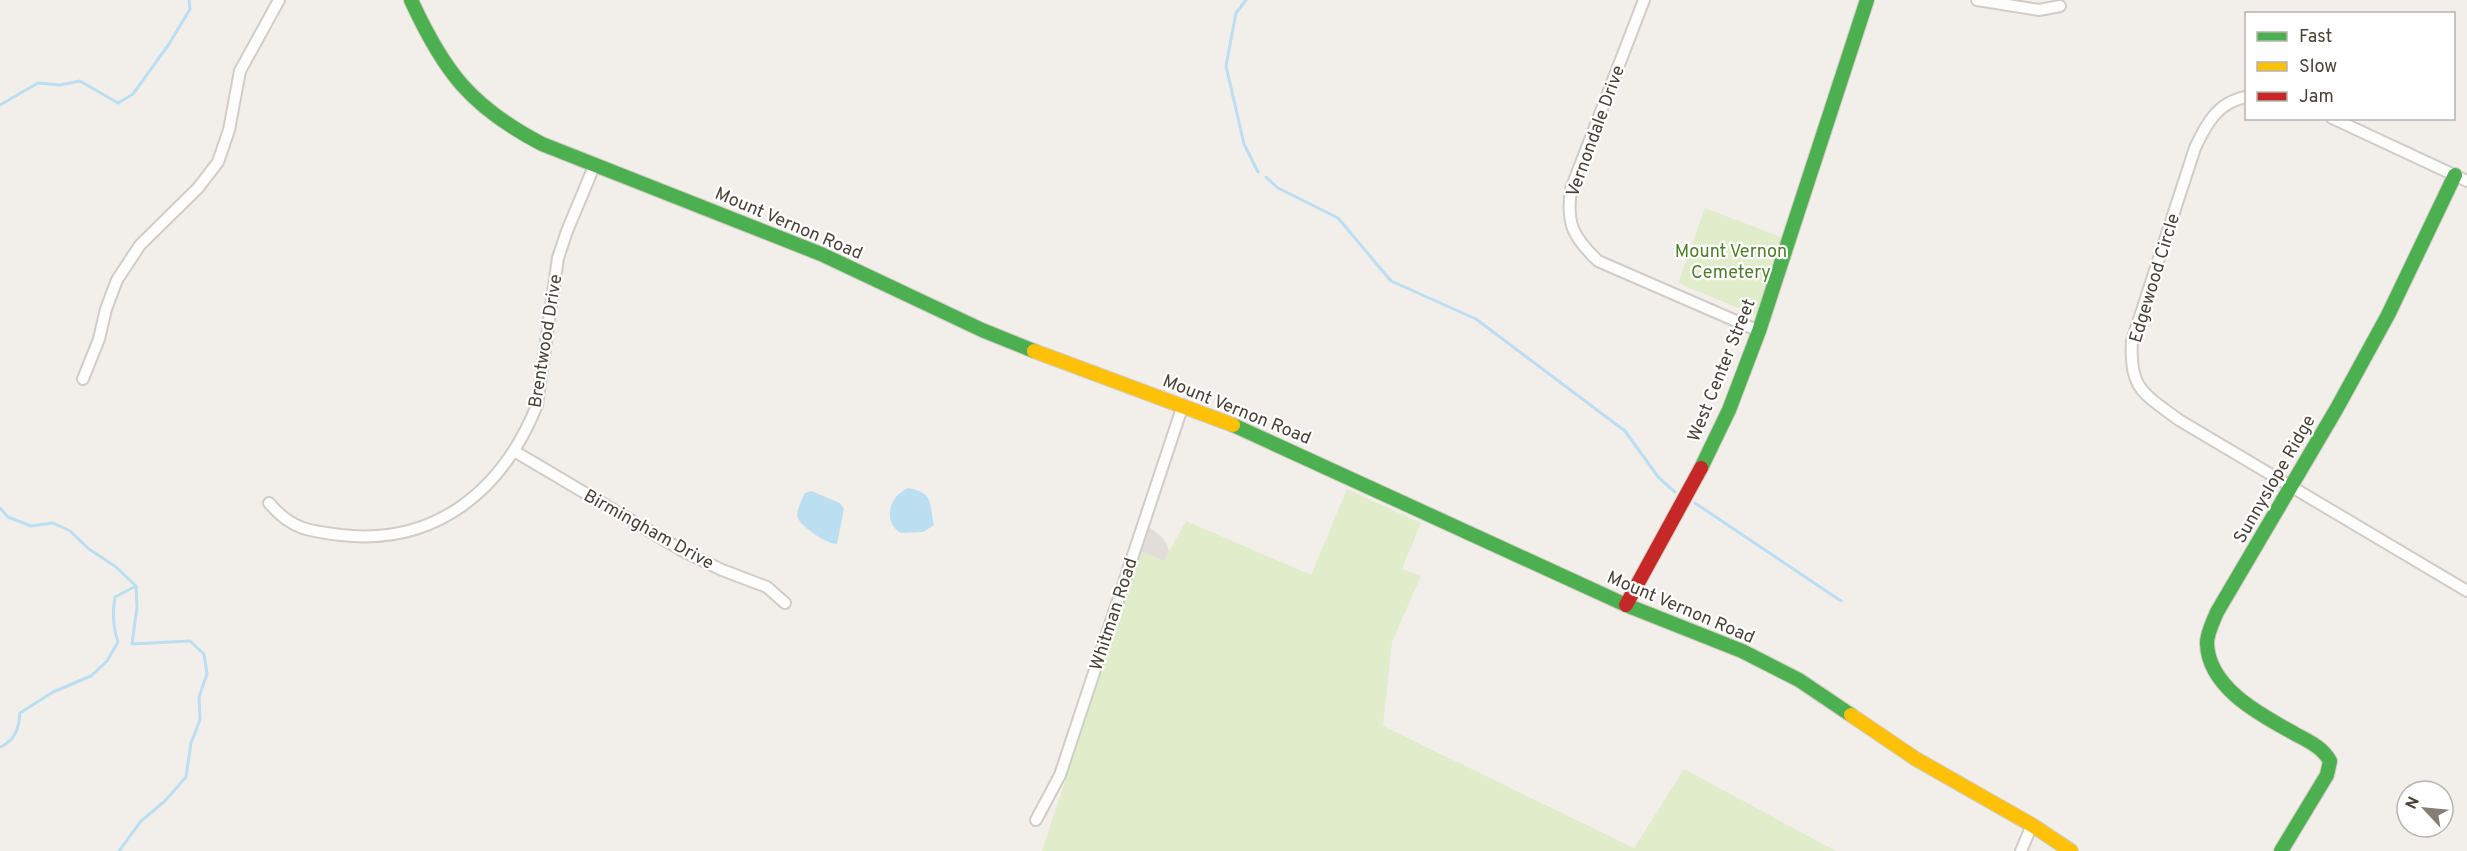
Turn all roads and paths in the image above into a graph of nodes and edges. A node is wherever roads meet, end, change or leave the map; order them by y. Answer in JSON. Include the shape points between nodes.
{"nodes":[{"id":1,"x":279,"y":0,"type":"edge"},
{"id":2,"x":411,"y":0,"type":"edge"},
{"id":3,"x":1644,"y":0,"type":"edge"},
{"id":4,"x":1867,"y":0,"type":"edge"},
{"id":5,"x":1977,"y":0,"type":"edge"},
{"id":6,"x":2061,"y":6,"type":"dead end"},
{"id":7,"x":2245,"y":98,"type":"edge"},
{"id":8,"x":2336,"y":120,"type":"edge"},
{"id":9,"x":595,"y":164,"type":"junction"},
{"id":10,"x":2461,"y":178,"type":"edge"},
{"id":11,"x":1759,"y":331,"type":"junction"},
{"id":12,"x":83,"y":379,"type":"dead end"},
{"id":13,"x":1183,"y":405,"type":"junction"},
{"id":14,"x":514,"y":451,"type":"junction"},
{"id":15,"x":2290,"y":484,"type":"junction"},
{"id":16,"x":269,"y":503,"type":"dead end"},
{"id":17,"x":2467,"y":591,"type":"edge"},
{"id":18,"x":785,"y":603,"type":"dead end"},
{"id":19,"x":1626,"y":605,"type":"junction"},
{"id":20,"x":1036,"y":820,"type":"dead end"},
{"id":21,"x":2032,"y":825,"type":"junction"},
{"id":22,"x":2021,"y":851,"type":"edge"},
{"id":23,"x":2071,"y":851,"type":"edge"},
{"id":24,"x":2281,"y":851,"type":"edge"}],
"edges":[{"from":1,"to":12,"type":"street","via":[[240,72],[229,130],[218,162],[198,188],[140,245],[117,280]]},
{"from":2,"to":9,"type":"main road","name":"Mount Vernon Road","via":[[435,52],[478,104],[516,132]]},
{"from":3,"to":11,"type":"street","name":"Vernondale Drive","via":[[1571,189],[1568,209],[1572,225],[1579,244],[1598,261]]},
{"from":4,"to":11,"type":"main road","name":"West Center Street"},
{"from":5,"to":6,"type":"street","via":[[2038,10]]},
{"from":7,"to":15,"type":"street","name":"Edgewood Circle","via":[[2221,107],[2205,125],[2195,148],[2132,340],[2131,363],[2139,388],[2179,420]]},
{"from":8,"to":10,"type":"street"},
{"from":9,"to":13,"type":"main road","name":"Mount Vernon Road","via":[[821,254],[982,330]]},
{"from":9,"to":14,"type":"street","name":"Brentwood Drive","via":[[558,258],[537,405]]},
{"from":10,"to":15,"type":"main road","name":"Sunnyslope Ridge","via":[[2337,408]]},
{"from":11,"to":19,"type":"main road","name":"West Center Street","via":[[1729,410],[1685,500]]},
{"from":13,"to":19,"type":"main road","name":"Mount Vernon Road","via":[[1306,455]]},
{"from":13,"to":20,"type":"street","name":"Whitman Road","via":[[1060,775]]},
{"from":14,"to":16,"type":"street","name":"Brentwood Drive","via":[[470,500],[441,520],[410,532],[381,537],[321,533],[291,525]]},
{"from":14,"to":18,"type":"street","name":"Birmingham Drive","via":[[683,551],[767,587]]},
{"from":15,"to":17,"type":"street","name":"Edgewood Circle"},
{"from":15,"to":24,"type":"main road","name":"Sunnyslope Ridge","via":[[2217,612],[2207,644],[2223,684],[2240,701],[2324,750],[2330,761],[2327,775]]},
{"from":19,"to":21,"type":"main road","name":"Mount Vernon Road","via":[[1742,651],[1799,680],[1916,759]]},
{"from":21,"to":22,"type":"street"},
{"from":21,"to":23,"type":"main road","name":"Mount Vernon Road"}]}
